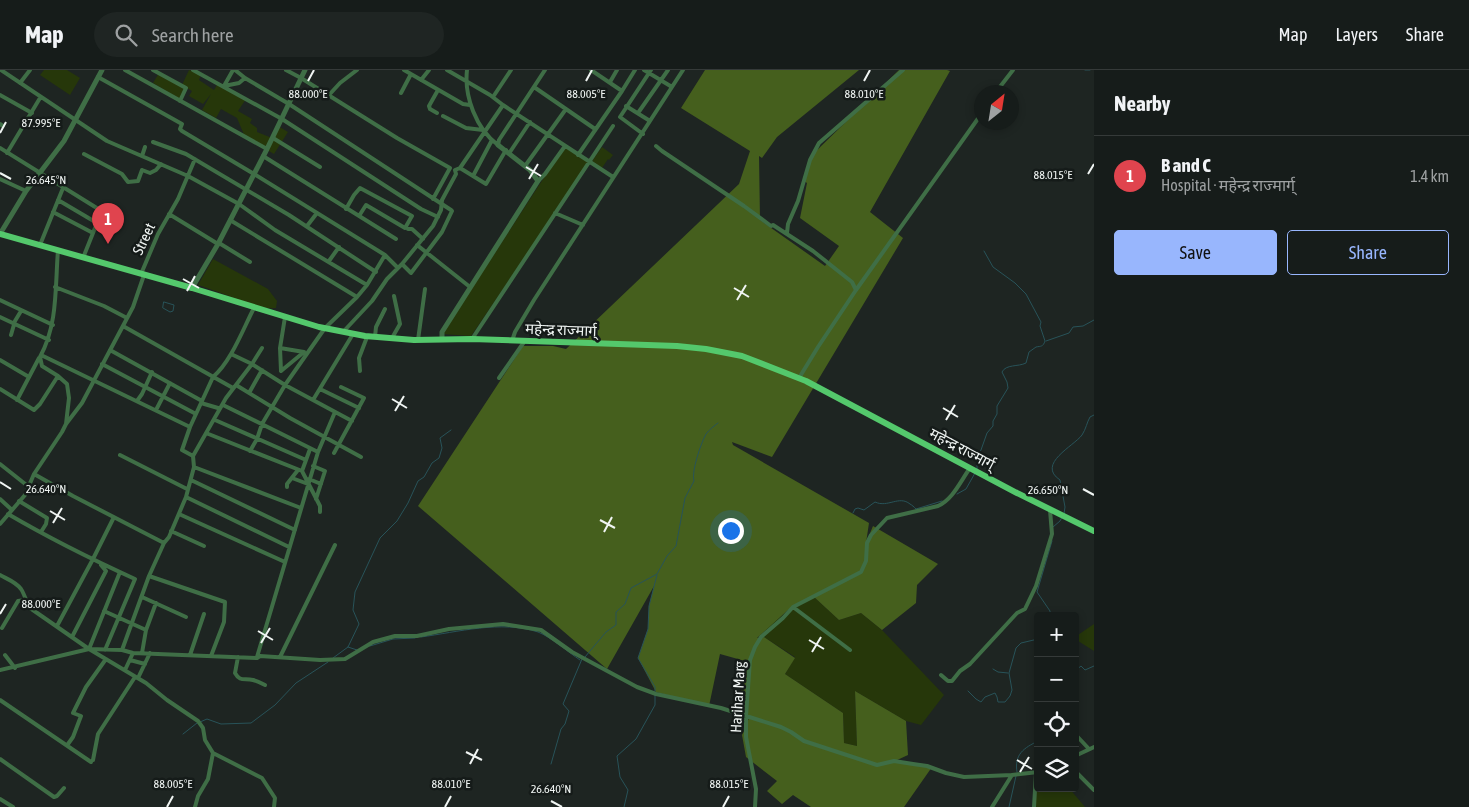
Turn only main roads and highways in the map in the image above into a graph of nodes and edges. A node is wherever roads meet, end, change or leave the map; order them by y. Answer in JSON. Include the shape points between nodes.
{"nodes":[{"id":1,"x":0,"y":234,"type":"edge"},
{"id":2,"x":1094,"y":531,"type":"edge"}],
"edges":[{"from":1,"to":2,"type":"highway","name":"महेन्द्र राज्मार्ग्","via":[[285,317],[367,337],[677,346],[742,356],[799,378]]}]}
